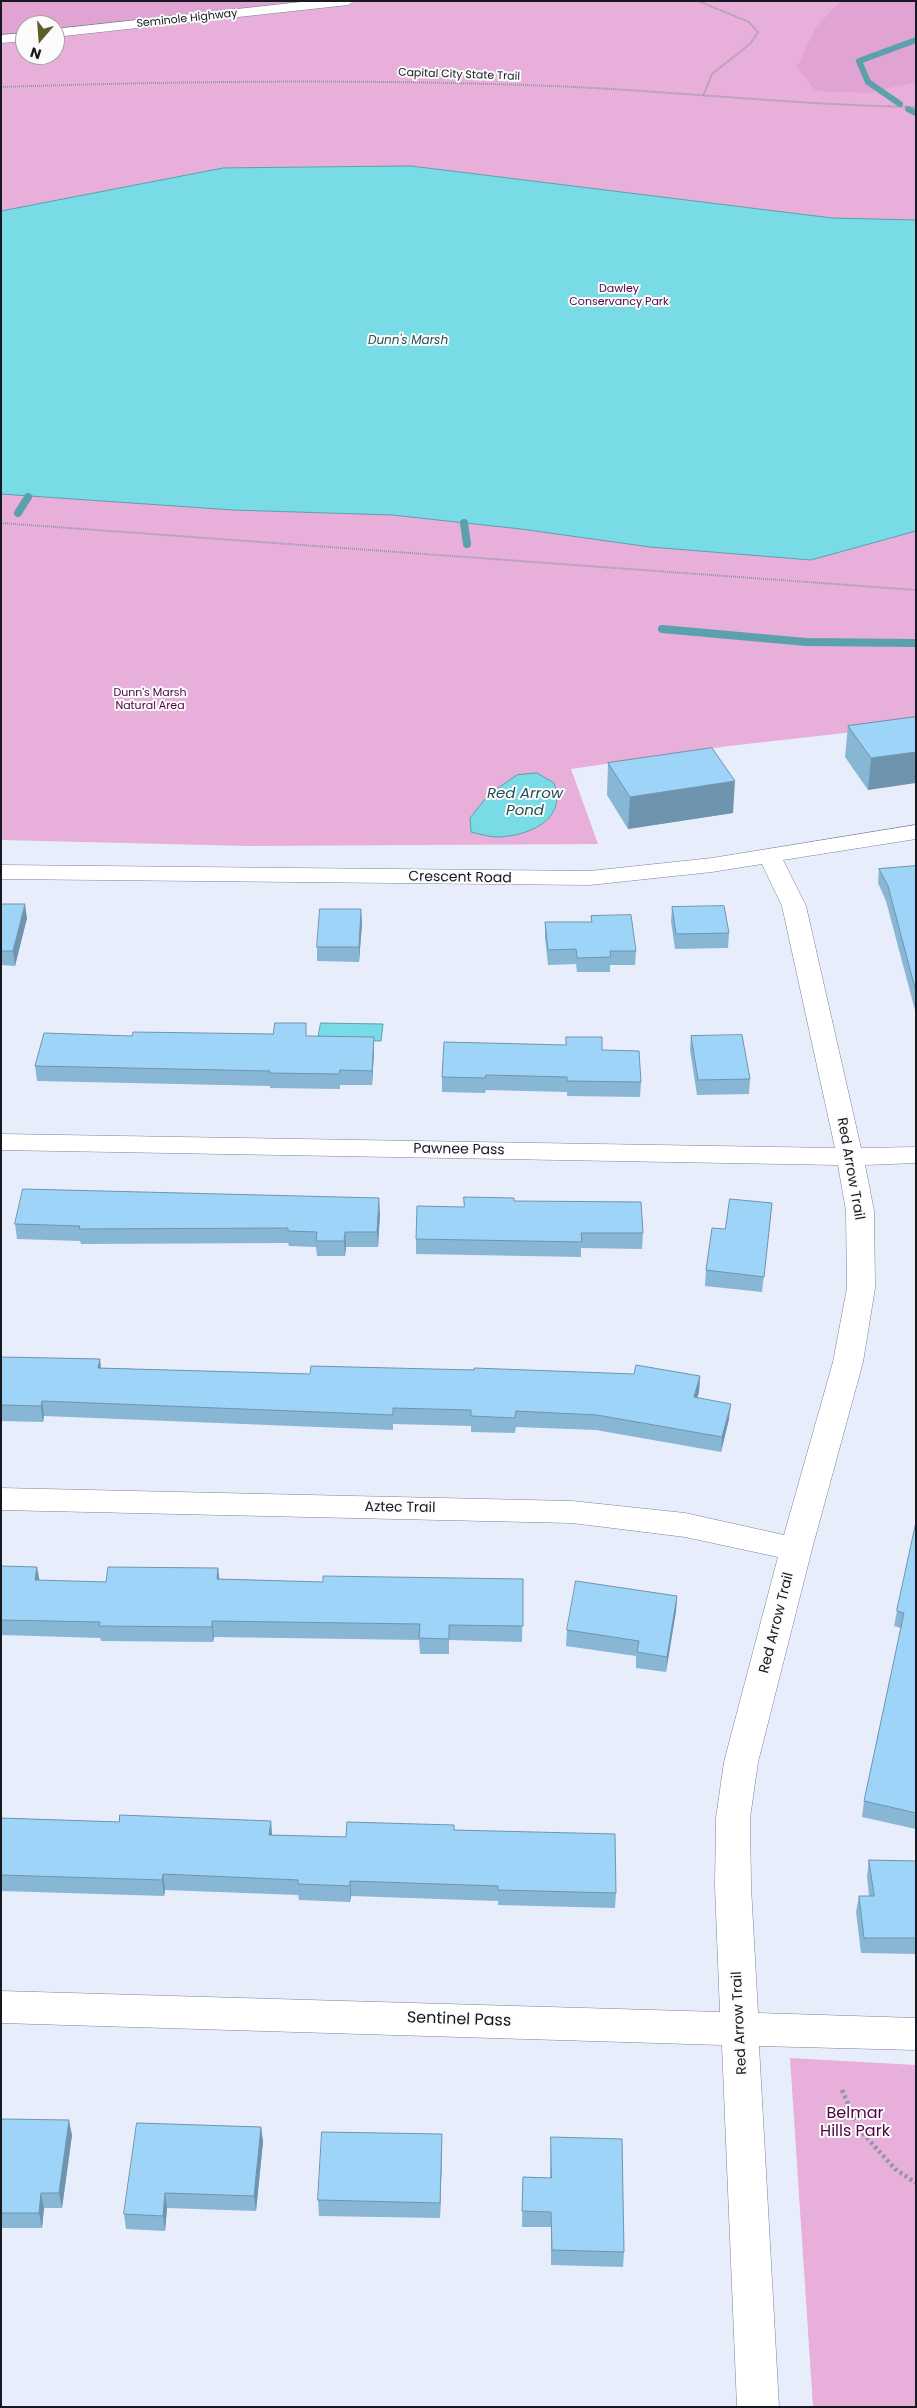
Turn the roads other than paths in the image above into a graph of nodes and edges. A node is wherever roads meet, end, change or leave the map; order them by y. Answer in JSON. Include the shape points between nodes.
{"nodes":[{"id":1,"x":348,"y":1,"type":"edge"},
{"id":2,"x":65,"y":32,"type":"edge"},
{"id":3,"x":15,"y":38,"type":"edge"},
{"id":4,"x":1,"y":40,"type":"edge"},
{"id":5,"x":916,"y":832,"type":"edge"},
{"id":6,"x":770,"y":857,"type":"junction"},
{"id":7,"x":1,"y":872,"type":"edge"},
{"id":8,"x":1,"y":1142,"type":"edge"},
{"id":9,"x":916,"y":1155,"type":"edge"},
{"id":10,"x":850,"y":1157,"type":"junction"},
{"id":11,"x":1,"y":1499,"type":"edge"},
{"id":12,"x":796,"y":1549,"type":"junction"},
{"id":13,"x":1,"y":2007,"type":"edge"},
{"id":14,"x":741,"y":2028,"type":"junction"},
{"id":15,"x":916,"y":2034,"type":"edge"},
{"id":16,"x":758,"y":2407,"type":"edge"}],
"edges":[{"from":1,"to":2,"type":"street","name":"Seminole Highway"},
{"from":3,"to":4,"type":"street"},
{"from":5,"to":6,"type":"street","name":"Crescent Road"},
{"from":6,"to":7,"type":"street","name":"Crescent Road","via":[[590,878]]},
{"from":6,"to":10,"type":"street","name":"Red Arrow Trail","via":[[794,906]]},
{"from":8,"to":10,"type":"street","name":"Pawnee Pass"},
{"from":9,"to":10,"type":"street","name":"Pawnee Pass"},
{"from":10,"to":12,"type":"street","name":"Red Arrow Trail","via":[[860,1211],[861,1288],[848,1362]]},
{"from":11,"to":12,"type":"street","name":"Aztec Trail","via":[[572,1512],[685,1525]]},
{"from":12,"to":14,"type":"street","name":"Red Arrow Trail","via":[[742,1762],[733,1818],[733,1887]]},
{"from":13,"to":14,"type":"street","name":"Sentinel Pass"},
{"from":14,"to":15,"type":"street","name":"Sentinel Pass"},
{"from":14,"to":16,"type":"street","name":"Red Arrow Trail"}]}
